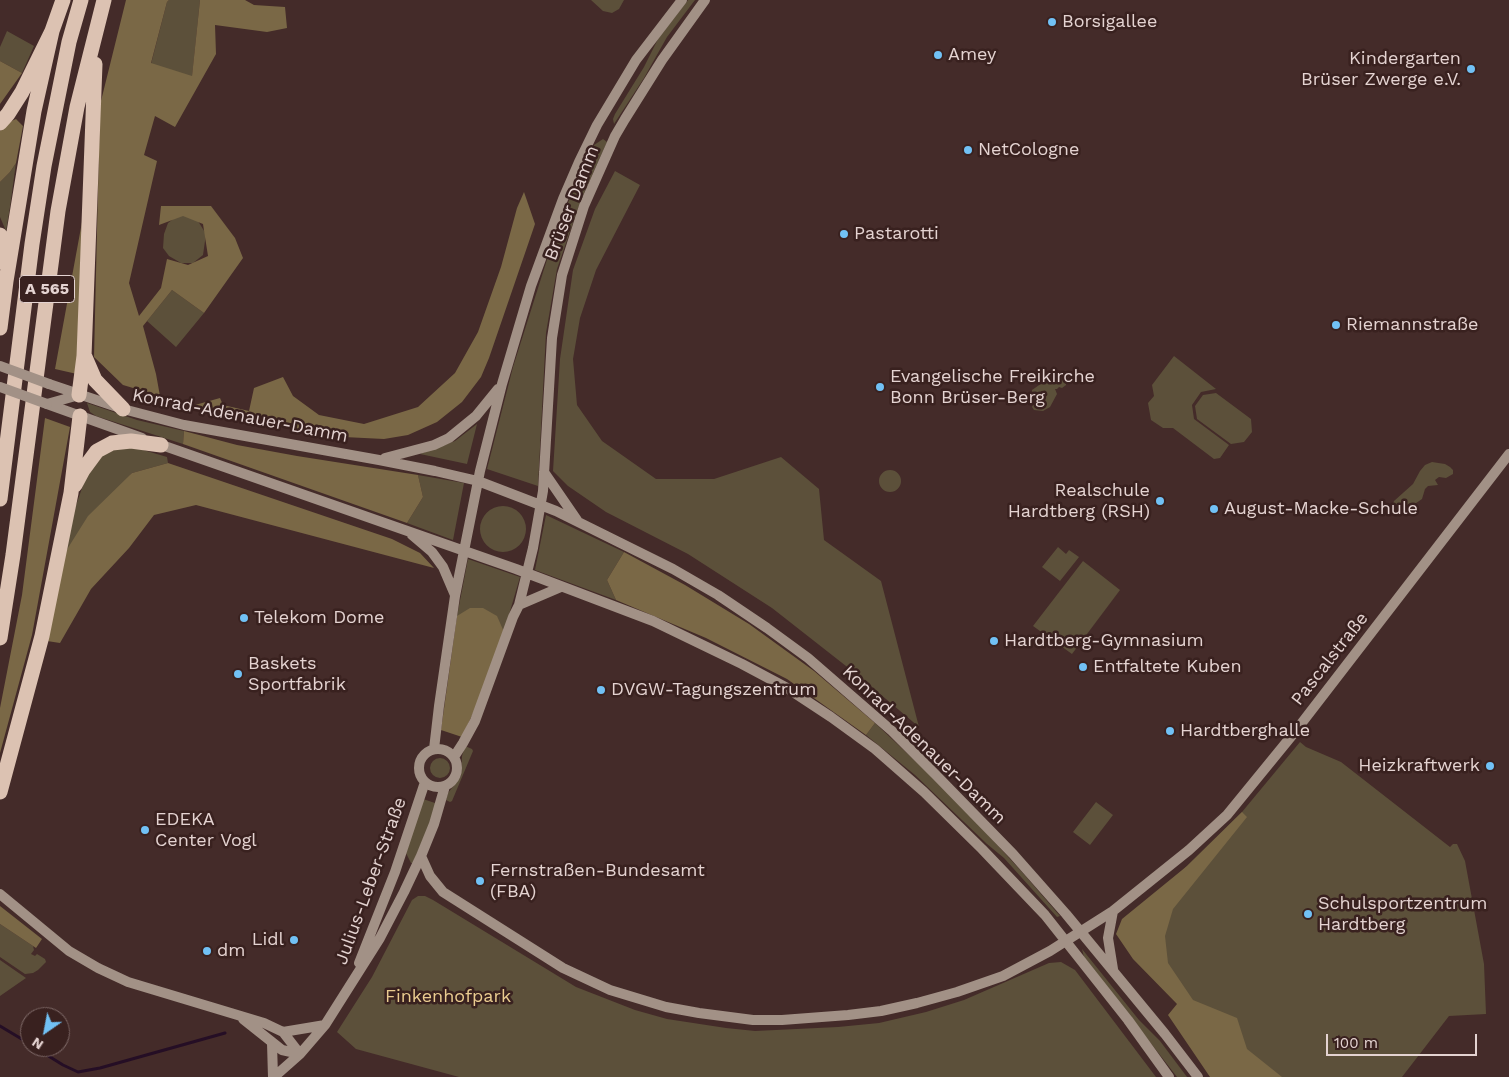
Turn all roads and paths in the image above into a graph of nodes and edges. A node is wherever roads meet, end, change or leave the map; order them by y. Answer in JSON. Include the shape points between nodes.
{"nodes":[{"id":1,"x":63,"y":0,"type":"edge"},
{"id":2,"x":81,"y":0,"type":"edge"},
{"id":3,"x":104,"y":0,"type":"edge"},
{"id":4,"x":682,"y":0,"type":"edge"},
{"id":5,"x":705,"y":0,"type":"edge"},
{"id":6,"x":97,"y":25,"type":"junction"},
{"id":7,"x":52,"y":31,"type":"junction"},
{"id":8,"x":0,"y":123,"type":"edge"},
{"id":9,"x":0,"y":235,"type":"edge"},
{"id":10,"x":6,"y":280,"type":"junction"},
{"id":11,"x":0,"y":328,"type":"edge"},
{"id":12,"x":84,"y":356,"type":"junction"},
{"id":13,"x":0,"y":366,"type":"edge"},
{"id":14,"x":502,"y":384,"type":"junction"},
{"id":15,"x":0,"y":387,"type":"edge"},
{"id":16,"x":79,"y":395,"type":"junction"},
{"id":17,"x":46,"y":404,"type":"junction"},
{"id":18,"x":123,"y":409,"type":"junction"},
{"id":19,"x":80,"y":416,"type":"junction"},
{"id":20,"x":161,"y":445,"type":"junction"},
{"id":21,"x":1509,"y":454,"type":"edge"},
{"id":22,"x":379,"y":460,"type":"junction"},
{"id":23,"x":544,"y":472,"type":"junction"},
{"id":24,"x":478,"y":482,"type":"junction"},
{"id":25,"x":71,"y":493,"type":"junction"},
{"id":26,"x":0,"y":499,"type":"edge"},
{"id":27,"x":540,"y":504,"type":"junction"},
{"id":28,"x":577,"y":521,"type":"junction"},
{"id":29,"x":408,"y":532,"type":"junction"},
{"id":30,"x":465,"y":551,"type":"junction"},
{"id":31,"x":527,"y":573,"type":"junction"},
{"id":32,"x":561,"y":587,"type":"junction"},
{"id":33,"x":456,"y":596,"type":"junction"},
{"id":34,"x":520,"y":605,"type":"junction"},
{"id":35,"x":0,"y":638,"type":"edge"},
{"id":36,"x":434,"y":750,"type":"junction"},
{"id":37,"x":454,"y":757,"type":"junction"},
{"id":38,"x":425,"y":782,"type":"junction"},
{"id":39,"x":445,"y":786,"type":"junction"},
{"id":40,"x":0,"y":792,"type":"edge"},
{"id":41,"x":421,"y":856,"type":"junction"},
{"id":42,"x":0,"y":894,"type":"edge"},
{"id":43,"x":1113,"y":911,"type":"junction"},
{"id":44,"x":1082,"y":931,"type":"junction"},
{"id":45,"x":1066,"y":942,"type":"junction"},
{"id":46,"x":1113,"y":970,"type":"junction"},
{"id":47,"x":348,"y":992,"type":"junction"},
{"id":48,"x":238,"y":1015,"type":"junction"},
{"id":49,"x":326,"y":1025,"type":"junction"},
{"id":50,"x":283,"y":1032,"type":"junction"},
{"id":51,"x":272,"y":1043,"type":"junction"},
{"id":52,"x":300,"y":1054,"type":"junction"},
{"id":53,"x":274,"y":1077,"type":"edge"},
{"id":54,"x":1169,"y":1077,"type":"edge"},
{"id":55,"x":1198,"y":1077,"type":"edge"}],
"edges":[{"from":1,"to":7,"type":"highway"},
{"from":2,"to":26,"type":"highway","number":"A 565","via":[[69,42],[44,166]]},
{"from":3,"to":6,"type":"highway","number":"A 565"},
{"from":4,"to":14,"type":"street","name":"Brüser Damm","via":[[636,60],[579,162],[531,286]]},
{"from":5,"to":23,"type":"street","name":"Brüser Damm","via":[[624,119],[584,206],[562,275],[552,338]]},
{"from":6,"to":12,"type":"highway"},
{"from":6,"to":35,"type":"highway","number":"A 565","via":[[77,107],[58,211]]},
{"from":7,"to":8,"type":"highway","via":[[22,92]]},
{"from":7,"to":10,"type":"highway","via":[[34,111]]},
{"from":9,"to":10,"type":"highway"},
{"from":10,"to":11,"type":"highway"},
{"from":12,"to":16,"type":"highway"},
{"from":12,"to":18,"type":"highway","via":[[95,380]]},
{"from":13,"to":16,"type":"street","name":"Konrad-Adenauer-Damm","bridge":true},
{"from":14,"to":22,"type":"street","via":[[476,416],[449,438]]},
{"from":14,"to":24,"type":"street","name":"Brüser Damm"},
{"from":15,"to":17,"type":"street","name":"Konrad-Adenauer-Damm","bridge":true},
{"from":16,"to":17,"type":"street"},
{"from":16,"to":18,"type":"street","name":"Konrad-Adenauer-Damm"},
{"from":16,"to":19,"type":"street"},
{"from":17,"to":19,"type":"street","name":"Konrad-Adenauer-Damm"},
{"from":18,"to":22,"type":"street","name":"Konrad-Adenauer-Damm","via":[[184,425]]},
{"from":19,"to":20,"type":"street","name":"Konrad-Adenauer-Damm"},
{"from":19,"to":25,"type":"highway"},
{"from":20,"to":25,"type":"highway","via":[[131,440],[112,443],[97,451]]},
{"from":20,"to":29,"type":"street","name":"Konrad-Adenauer-Damm"},
{"from":21,"to":43,"type":"street","name":"Pascalstraße","via":[[1227,815]]},
{"from":22,"to":24,"type":"street","name":"Konrad-Adenauer-Damm"},
{"from":23,"to":27,"type":"street","name":"Brüser Damm"},
{"from":23,"to":28,"type":"street"},
{"from":24,"to":27,"type":"street","name":"Konrad-Adenauer-Damm"},
{"from":24,"to":30,"type":"street"},
{"from":25,"to":40,"type":"highway","via":[[42,636]]},
{"from":27,"to":28,"type":"street","name":"Konrad-Adenauer-Damm"},
{"from":27,"to":31,"type":"street","name":"Brüser Damm"},
{"from":28,"to":44,"type":"street","name":"Konrad-Adenauer-Damm","via":[[711,591],[808,658],[892,731],[1013,854]]},
{"from":29,"to":30,"type":"street","name":"Konrad-Adenauer-Damm"},
{"from":29,"to":33,"type":"street","via":[[444,567]]},
{"from":30,"to":31,"type":"street","name":"Konrad-Adenauer-Damm"},
{"from":30,"to":33,"type":"street"},
{"from":31,"to":32,"type":"street","name":"Konrad-Adenauer-Damm"},
{"from":31,"to":34,"type":"street","name":"Julius-Leber-Straße"},
{"from":32,"to":34,"type":"street"},
{"from":32,"to":45,"type":"street","name":"Konrad-Adenauer-Damm","via":[[653,621],[787,688],[831,717],[875,749],[924,792],[982,849]]},
{"from":33,"to":36,"type":"street"},
{"from":34,"to":37,"type":"street","name":"Julius-Leber-Straße","via":[[475,721]]},
{"from":36,"to":37,"type":"street","via":[[445,750]]},
{"from":36,"to":38,"type":"street","name":"Julius-Leber-Straße","via":[[427,753],[420,764]]},
{"from":37,"to":39,"type":"street","name":"Julius-Leber-Straße","via":[[457,774]]},
{"from":38,"to":39,"type":"street","name":"Julius-Leber-Straße","via":[[434,787]]},
{"from":38,"to":47,"type":"street","name":"Julius-Leber-Straße","via":[[395,872]]},
{"from":39,"to":41,"type":"street","name":"Julius-Leber-Straße"},
{"from":41,"to":45,"type":"street","name":"Pascalstraße","via":[[430,876],[443,892],[564,968],[638,999],[725,1017],[782,1020],[881,1011],[957,992],[1003,976]]},
{"from":41,"to":47,"type":"street","name":"Julius-Leber-Straße"},
{"from":42,"to":48,"type":"street","via":[[69,951],[98,968],[128,982]]},
{"from":43,"to":44,"type":"street","name":"Pascalstraße"},
{"from":43,"to":46,"type":"street","via":[[1108,938]]},
{"from":44,"to":45,"type":"street","name":"Pascalstraße"},
{"from":44,"to":46,"type":"street","name":"Konrad-Adenauer-Damm"},
{"from":45,"to":54,"type":"street","name":"Konrad-Adenauer-Damm"},
{"from":46,"to":55,"type":"street","name":"Konrad-Adenauer-Damm"},
{"from":47,"to":49,"type":"street","name":"Julius-Leber-Straße"},
{"from":48,"to":50,"type":"street"},
{"from":48,"to":51,"type":"street"},
{"from":49,"to":50,"type":"street"},
{"from":49,"to":52,"type":"street","name":"Julius-Leber-Straße"},
{"from":50,"to":52,"type":"street"},
{"from":51,"to":52,"type":"street","via":[[282,1050]]},
{"from":51,"to":53,"type":"street"},
{"from":52,"to":53,"type":"street","name":"Julius-Leber-Straße"}]}
